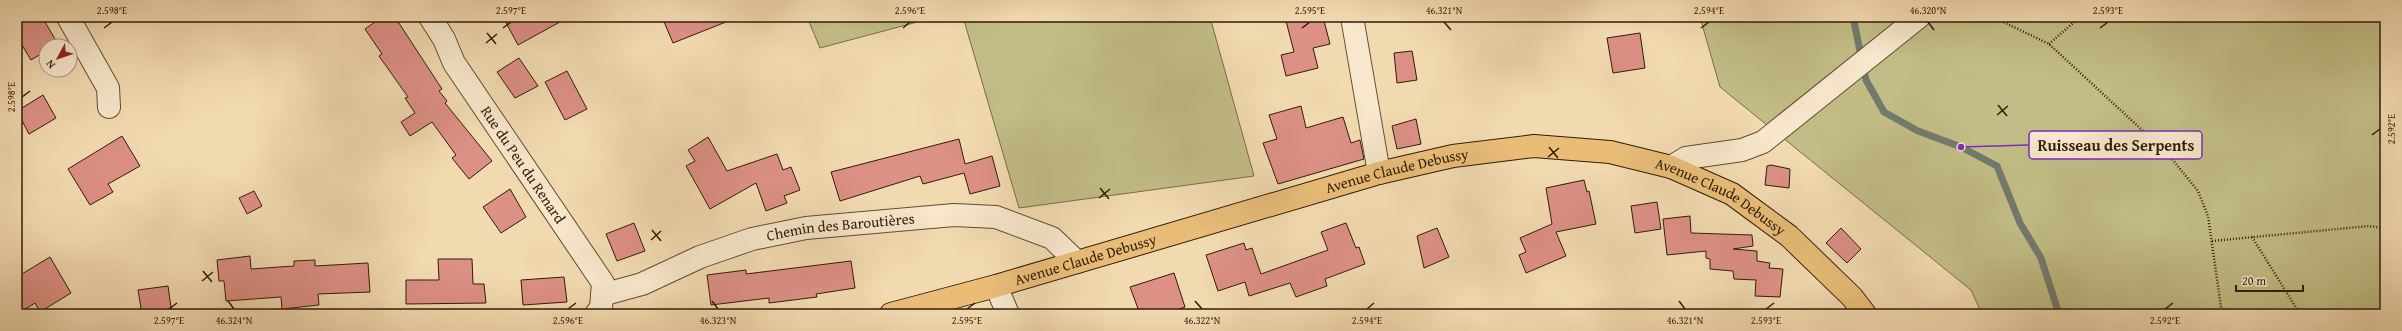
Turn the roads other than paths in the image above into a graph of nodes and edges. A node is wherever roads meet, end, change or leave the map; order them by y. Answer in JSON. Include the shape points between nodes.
{"nodes":[{"id":1,"x":68,"y":17,"type":"edge"},
{"id":2,"x":430,"y":17,"type":"edge"},
{"id":3,"x":1352,"y":17,"type":"edge"},
{"id":4,"x":1920,"y":17,"type":"edge"},
{"id":5,"x":109,"y":107,"type":"dead end"},
{"id":6,"x":1671,"y":167,"type":"junction"},
{"id":7,"x":1379,"y":173,"type":"junction"},
{"id":8,"x":1077,"y":262,"type":"junction"},
{"id":9,"x":996,"y":286,"type":"junction"},
{"id":10,"x":599,"y":305,"type":"edge"},
{"id":11,"x":891,"y":314,"type":"edge"},
{"id":12,"x":1008,"y":314,"type":"edge"},
{"id":13,"x":1865,"y":314,"type":"edge"}],
"edges":[{"from":1,"to":5,"type":"street","via":[[108,88]]},
{"from":2,"to":10,"type":"street","name":"Rue du Peu du Renard","via":[[444,39],[454,63],[603,283]]},
{"from":3,"to":7,"type":"street"},
{"from":4,"to":6,"type":"street","via":[[1763,142],[1742,150],[1686,158]]},
{"from":6,"to":7,"type":"main road","name":"Avenue Claude Debussy","via":[[1610,152],[1534,146],[1453,156]]},
{"from":6,"to":13,"type":"main road","name":"Avenue Claude Debussy","via":[[1732,194],[1789,236],[1852,297]]},
{"from":7,"to":8,"type":"main road","name":"Avenue Claude Debussy"},
{"from":8,"to":9,"type":"main road","name":"Avenue Claude Debussy"},
{"from":8,"to":10,"type":"street","name":"Chemin des Baroutières","via":[[1052,238],[996,217],[954,214],[806,228],[752,239],[700,257]]},
{"from":9,"to":11,"type":"main road","name":"Avenue Claude Debussy"},
{"from":9,"to":12,"type":"street"}]}
